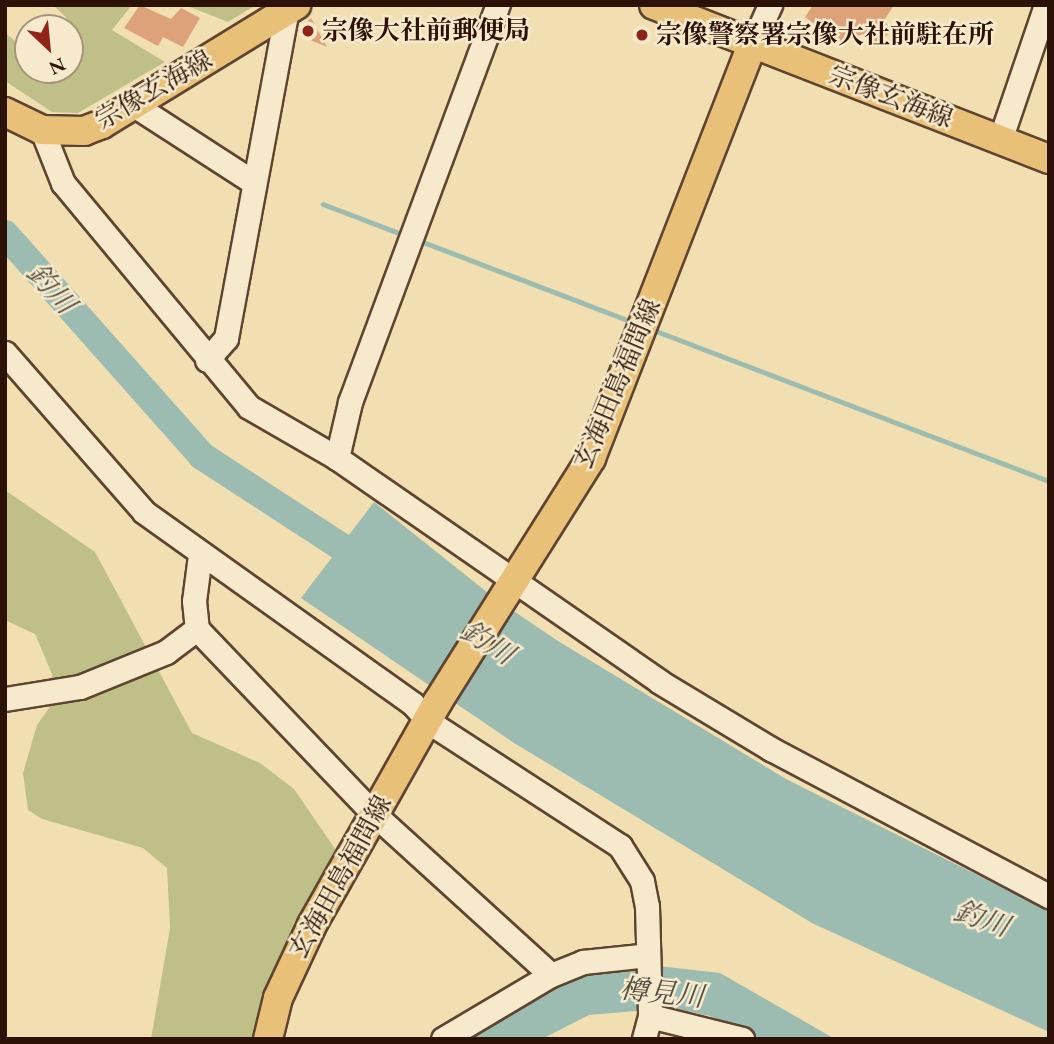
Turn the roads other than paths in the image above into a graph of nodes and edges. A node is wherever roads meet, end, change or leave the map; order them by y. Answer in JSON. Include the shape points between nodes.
{"nodes":[{"id":1,"x":498,"y":5,"type":"edge"},
{"id":2,"x":654,"y":5,"type":"edge"},
{"id":3,"x":770,"y":5,"type":"edge"},
{"id":4,"x":1046,"y":5,"type":"edge"},
{"id":5,"x":290,"y":7,"type":"edge"},
{"id":6,"x":753,"y":43,"type":"junction"},
{"id":7,"x":134,"y":105,"type":"junction"},
{"id":8,"x":5,"y":112,"type":"edge"},
{"id":9,"x":42,"y":130,"type":"junction"},
{"id":10,"x":1000,"y":140,"type":"junction"},
{"id":11,"x":1049,"y":159,"type":"edge"},
{"id":12,"x":253,"y":182,"type":"junction"},
{"id":13,"x":5,"y":353,"type":"edge"},
{"id":14,"x":207,"y":360,"type":"junction"},
{"id":15,"x":337,"y":458,"type":"junction"},
{"id":16,"x":200,"y":555,"type":"junction"},
{"id":17,"x":509,"y":587,"type":"junction"},
{"id":18,"x":197,"y":628,"type":"junction"},
{"id":19,"x":5,"y":699,"type":"edge"},
{"id":20,"x":429,"y":722,"type":"junction"},
{"id":21,"x":374,"y":814,"type":"junction"},
{"id":22,"x":1049,"y":895,"type":"edge"},
{"id":23,"x":648,"y":960,"type":"junction"},
{"id":24,"x":551,"y":975,"type":"junction"},
{"id":25,"x":650,"y":1016,"type":"junction"},
{"id":26,"x":268,"y":1039,"type":"edge"},
{"id":27,"x":443,"y":1039,"type":"edge"},
{"id":28,"x":643,"y":1039,"type":"edge"},
{"id":29,"x":742,"y":1039,"type":"edge"}],
"edges":[{"from":1,"to":15,"type":"street","via":[[350,402]]},
{"from":2,"to":6,"type":"main road","name":"宗像玄海線"},
{"from":3,"to":6,"type":"street"},
{"from":4,"to":10,"type":"street"},
{"from":5,"to":7,"type":"main road","name":"宗像玄海線"},
{"from":5,"to":12,"type":"street"},
{"from":6,"to":10,"type":"main road","name":"宗像玄海線"},
{"from":6,"to":17,"type":"main road","name":"玄海田島福間線","via":[[591,458]]},
{"from":7,"to":9,"type":"main road","name":"宗像玄海線","via":[[84,131]]},
{"from":7,"to":12,"type":"street"},
{"from":8,"to":9,"type":"main road","name":"宗像玄海線"},
{"from":9,"to":14,"type":"street","via":[[62,183]]},
{"from":10,"to":11,"type":"main road","name":"宗像玄海線"},
{"from":12,"to":14,"type":"street","via":[[226,338]]},
{"from":13,"to":16,"type":"street","via":[[116,483]]},
{"from":14,"to":15,"type":"street","via":[[250,407]]},
{"from":15,"to":17,"type":"street"},
{"from":16,"to":18,"type":"street","via":[[194,601]]},
{"from":16,"to":20,"type":"street","via":[[413,704]]},
{"from":17,"to":20,"type":"main road","name":"玄海田島福間線"},
{"from":17,"to":22,"type":"street","via":[[771,749]]},
{"from":18,"to":19,"type":"street","via":[[166,652],[80,687]]},
{"from":18,"to":21,"type":"street"},
{"from":20,"to":21,"type":"main road","name":"玄海田島福間線"},
{"from":20,"to":23,"type":"street","via":[[620,846],[642,881]]},
{"from":21,"to":24,"type":"street"},
{"from":21,"to":26,"type":"main road","name":"玄海田島福間線","via":[[293,963]]},
{"from":23,"to":24,"type":"street","via":[[583,962]]},
{"from":23,"to":25,"type":"street"},
{"from":24,"to":27,"type":"street"},
{"from":25,"to":28,"type":"street"},
{"from":25,"to":29,"type":"street"}]}
